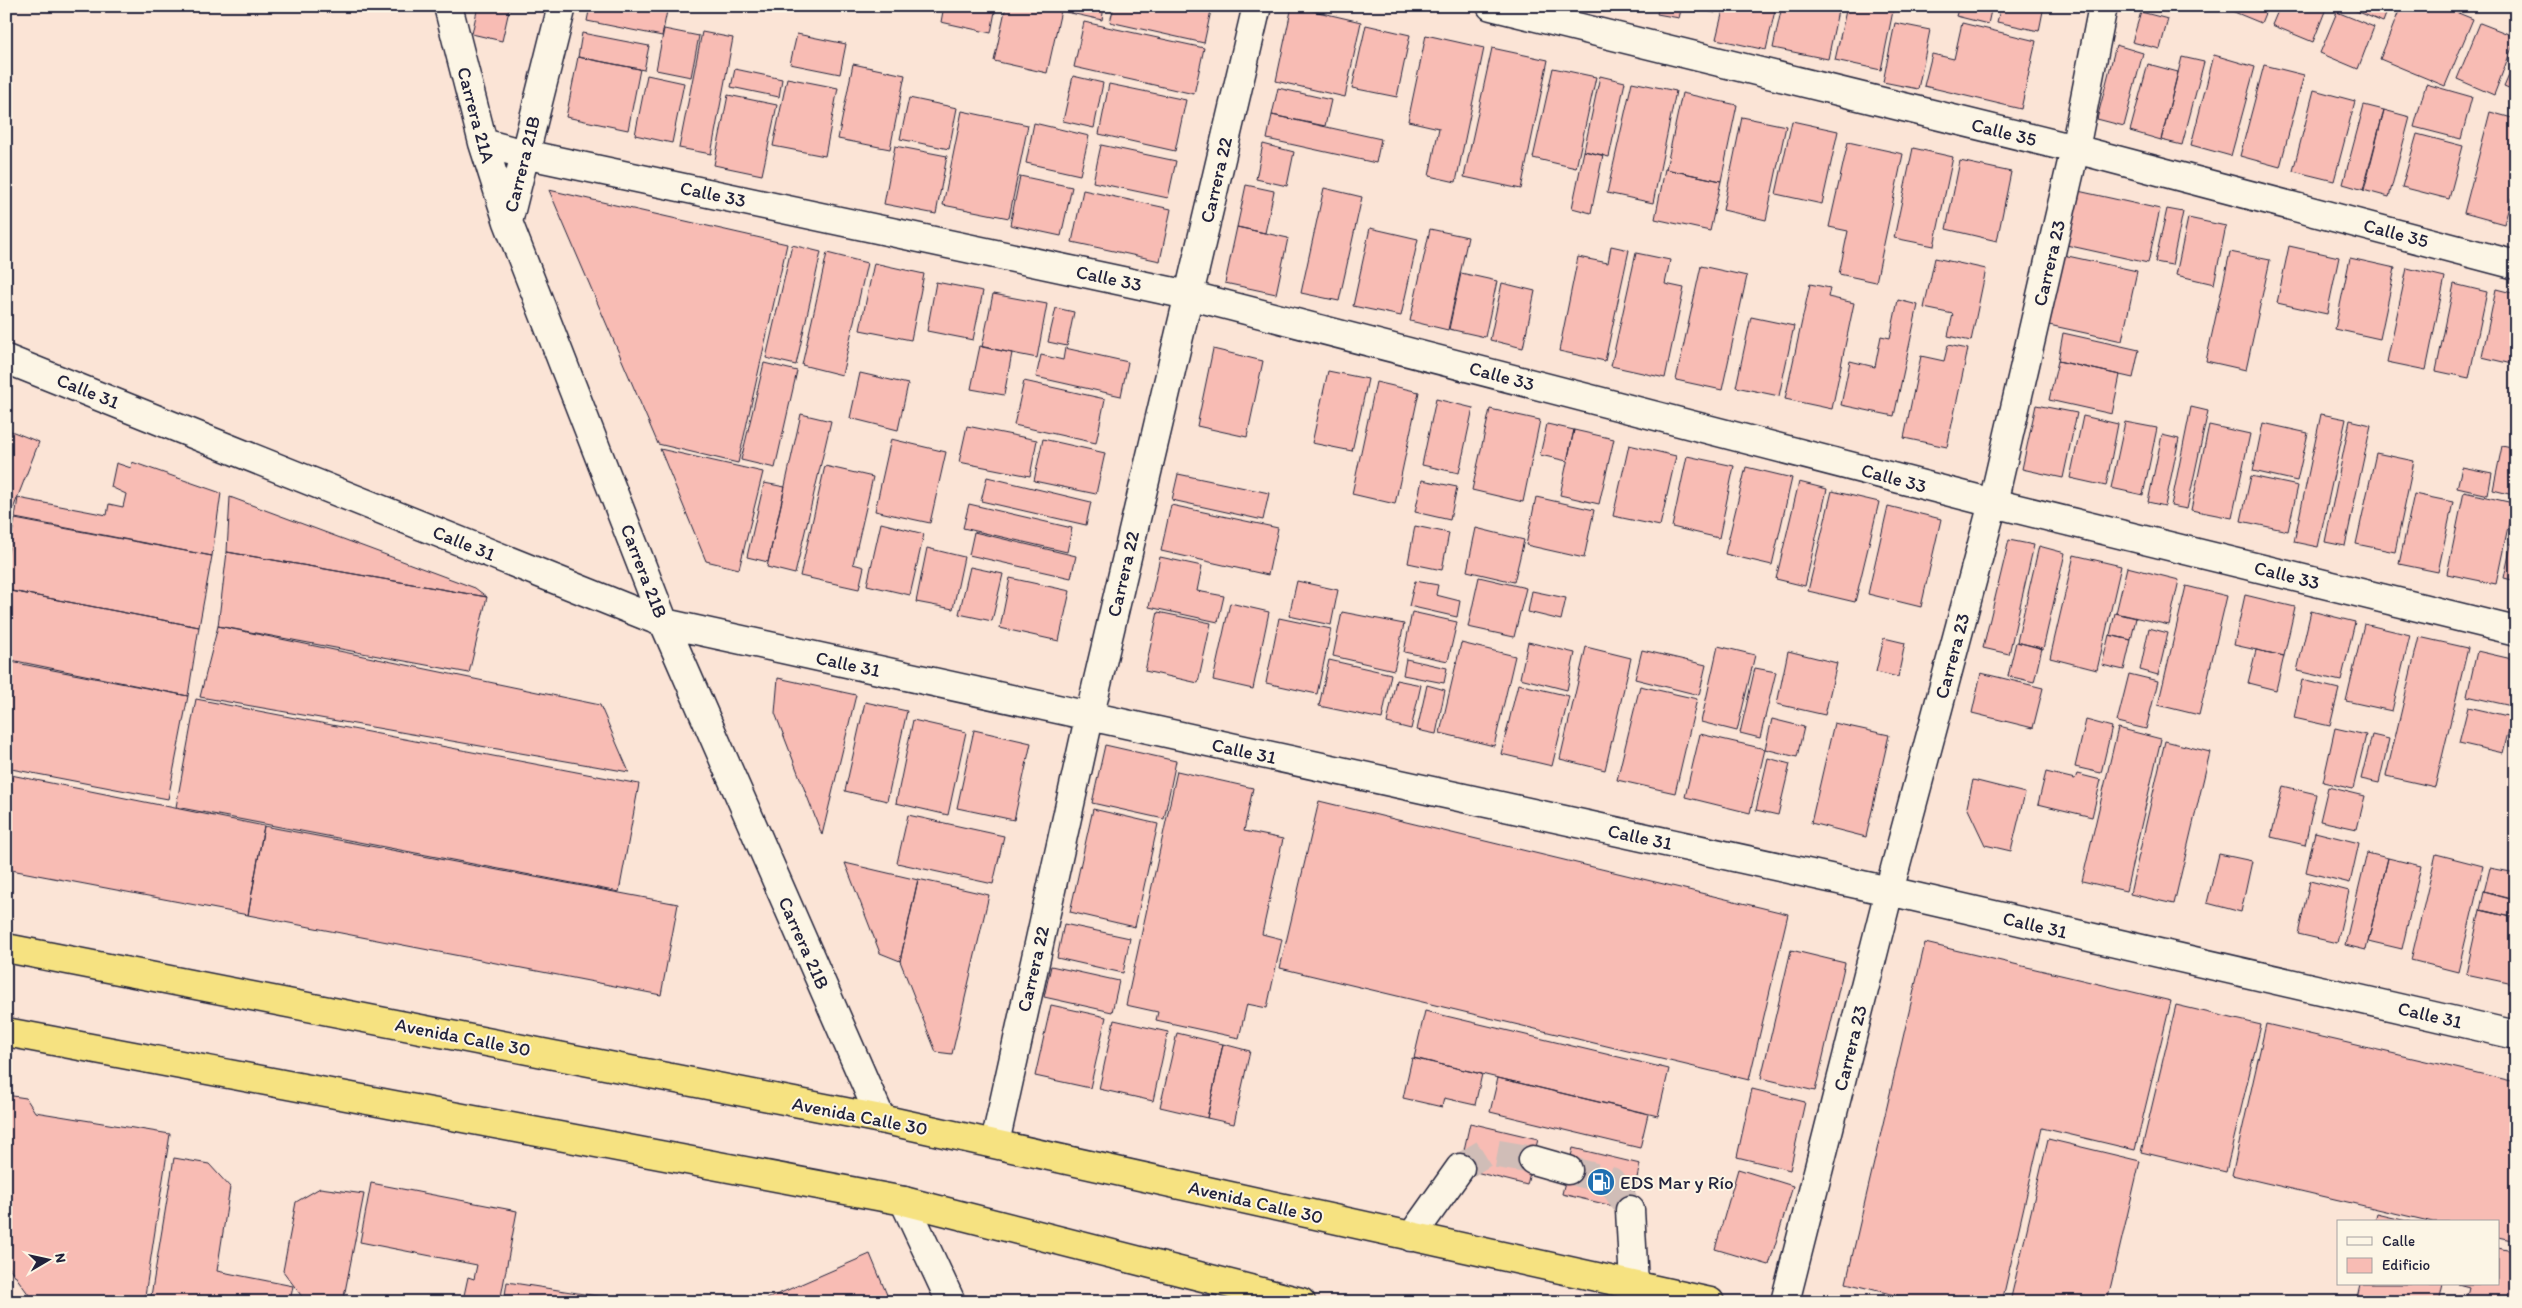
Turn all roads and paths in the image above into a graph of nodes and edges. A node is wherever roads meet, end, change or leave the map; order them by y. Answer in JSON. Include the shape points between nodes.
{"nodes":[{"id":1,"x":448,"y":6,"type":"edge"},
{"id":2,"x":562,"y":6,"type":"edge"},
{"id":3,"x":1257,"y":6,"type":"edge"},
{"id":4,"x":1491,"y":6,"type":"edge"},
{"id":5,"x":2104,"y":6,"type":"edge"},
{"id":6,"x":483,"y":143,"type":"junction"},
{"id":7,"x":2075,"y":149,"type":"junction"},
{"id":8,"x":524,"y":154,"type":"junction"},
{"id":9,"x":508,"y":222,"type":"junction"},
{"id":10,"x":2516,"y":265,"type":"edge"},
{"id":11,"x":1188,"y":295,"type":"junction"},
{"id":12,"x":6,"y":358,"type":"edge"},
{"id":13,"x":1993,"y":503,"type":"junction"},
{"id":14,"x":664,"y":624,"type":"junction"},
{"id":15,"x":2516,"y":630,"type":"edge"},
{"id":16,"x":1089,"y":718,"type":"junction"},
{"id":17,"x":1888,"y":891,"type":"junction"},
{"id":18,"x":6,"y":948,"type":"edge"},
{"id":19,"x":6,"y":1032,"type":"edge"},
{"id":20,"x":2516,"y":1034,"type":"edge"},
{"id":21,"x":881,"y":1119,"type":"junction"},
{"id":22,"x":995,"y":1143,"type":"junction"},
{"id":23,"x":1533,"y":1160,"type":"tunnel mouth"},
{"id":24,"x":1460,"y":1168,"type":"tunnel mouth"},
{"id":25,"x":1568,"y":1170,"type":"tunnel mouth"},
{"id":26,"x":904,"y":1201,"type":"junction"},
{"id":27,"x":1630,"y":1210,"type":"tunnel mouth"},
{"id":28,"x":1411,"y":1237,"type":"junction"},
{"id":29,"x":1634,"y":1284,"type":"junction"},
{"id":30,"x":950,"y":1302,"type":"edge"},
{"id":31,"x":1302,"y":1302,"type":"edge"},
{"id":32,"x":1710,"y":1302,"type":"edge"},
{"id":33,"x":1785,"y":1302,"type":"edge"}],
"edges":[{"from":1,"to":6,"type":"street","name":"Carrera 21A"},
{"from":2,"to":8,"type":"street","name":"Carrera 21B"},
{"from":3,"to":11,"type":"street","name":"Carrera 22"},
{"from":4,"to":7,"type":"street","name":"Calle 35"},
{"from":5,"to":7,"type":"street","name":"Carrera 23"},
{"from":6,"to":8,"type":"street","name":"Calle 33"},
{"from":6,"to":9,"type":"street","name":"Carrera 21A"},
{"from":7,"to":10,"type":"street","name":"Calle 35"},
{"from":7,"to":13,"type":"street","name":"Carrera 23"},
{"from":8,"to":9,"type":"street","name":"Carrera 21B"},
{"from":8,"to":11,"type":"street","name":"Calle 33"},
{"from":9,"to":14,"type":"street","name":"Carrera 21B"},
{"from":11,"to":13,"type":"street","name":"Calle 33"},
{"from":11,"to":16,"type":"street","name":"Carrera 22"},
{"from":12,"to":14,"type":"street","name":"Calle 31"},
{"from":13,"to":15,"type":"street","name":"Calle 33"},
{"from":13,"to":17,"type":"street","name":"Carrera 23"},
{"from":14,"to":16,"type":"street","name":"Calle 31"},
{"from":14,"to":21,"type":"street","name":"Carrera 21B"},
{"from":16,"to":17,"type":"street","name":"Calle 31"},
{"from":16,"to":22,"type":"street","name":"Carrera 22"},
{"from":17,"to":20,"type":"street","name":"Calle 31"},
{"from":17,"to":33,"type":"street","name":"Carrera 23"},
{"from":18,"to":21,"type":"highway","name":"Avenida Calle 30"},
{"from":19,"to":26,"type":"highway"},
{"from":21,"to":22,"type":"highway","name":"Avenida Calle 30"},
{"from":22,"to":28,"type":"highway","name":"Avenida Calle 30"},
{"from":23,"to":25,"type":"street"},
{"from":24,"to":28,"type":"street"},
{"from":26,"to":30,"type":"street"},
{"from":26,"to":31,"type":"highway"},
{"from":27,"to":29,"type":"street"},
{"from":28,"to":29,"type":"highway","name":"Avenida Calle 30"},
{"from":29,"to":32,"type":"highway","name":"Avenida Calle 30"}]}
